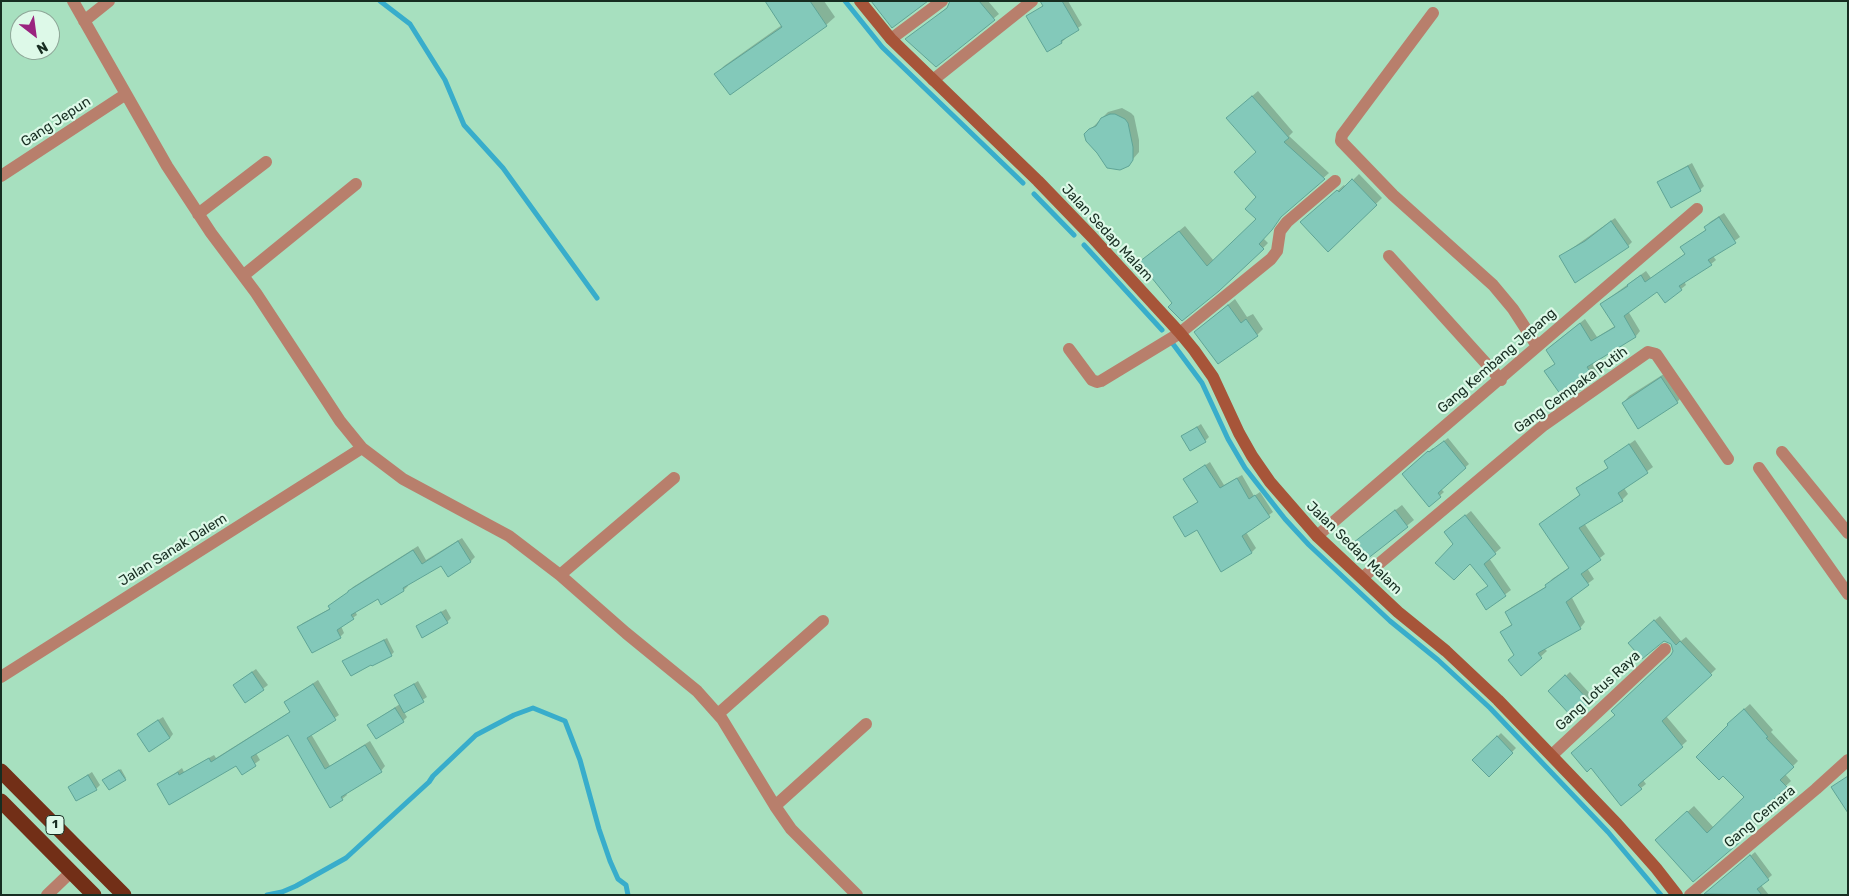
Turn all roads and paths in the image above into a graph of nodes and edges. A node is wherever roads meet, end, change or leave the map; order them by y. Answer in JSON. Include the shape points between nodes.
{"nodes":[{"id":1,"x":72,"y":1,"type":"edge"},
{"id":2,"x":109,"y":1,"type":"edge"},
{"id":3,"x":860,"y":1,"type":"edge"},
{"id":4,"x":942,"y":1,"type":"edge"},
{"id":5,"x":1032,"y":1,"type":"edge"},
{"id":6,"x":1433,"y":13,"type":"dead end"},
{"id":7,"x":84,"y":20,"type":"junction"},
{"id":8,"x":891,"y":39,"type":"junction"},
{"id":9,"x":933,"y":80,"type":"junction"},
{"id":10,"x":126,"y":94,"type":"junction"},
{"id":11,"x":266,"y":162,"type":"dead end"},
{"id":12,"x":1,"y":176,"type":"edge"},
{"id":13,"x":1335,"y":181,"type":"dead end"},
{"id":14,"x":356,"y":184,"type":"dead end"},
{"id":15,"x":1698,"y":209,"type":"dead end"},
{"id":16,"x":198,"y":214,"type":"junction"},
{"id":17,"x":1389,"y":256,"type":"dead end"},
{"id":18,"x":244,"y":275,"type":"junction"},
{"id":19,"x":1176,"y":335,"type":"junction"},
{"id":20,"x":1537,"y":346,"type":"junction"},
{"id":21,"x":1069,"y":349,"type":"dead end"},
{"id":22,"x":1501,"y":380,"type":"junction"},
{"id":23,"x":362,"y":448,"type":"junction"},
{"id":24,"x":1782,"y":452,"type":"dead end"},
{"id":25,"x":1728,"y":458,"type":"dead end"},
{"id":26,"x":1759,"y":468,"type":"dead end"},
{"id":27,"x":674,"y":478,"type":"dead end"},
{"id":28,"x":1848,"y":533,"type":"edge"},
{"id":29,"x":1317,"y":536,"type":"junction"},
{"id":30,"x":560,"y":575,"type":"junction"},
{"id":31,"x":1362,"y":578,"type":"junction"},
{"id":32,"x":1848,"y":594,"type":"edge"},
{"id":33,"x":823,"y":621,"type":"dead end"},
{"id":34,"x":1665,"y":649,"type":"dead end"},
{"id":35,"x":1,"y":677,"type":"edge"},
{"id":36,"x":718,"y":714,"type":"junction"},
{"id":37,"x":866,"y":724,"type":"dead end"},
{"id":38,"x":1552,"y":755,"type":"junction"},
{"id":39,"x":1848,"y":760,"type":"edge"},
{"id":40,"x":1,"y":771,"type":"edge"},
{"id":41,"x":1,"y":801,"type":"edge"},
{"id":42,"x":775,"y":806,"type":"junction"},
{"id":43,"x":71,"y":872,"type":"junction"},
{"id":44,"x":47,"y":895,"type":"edge"},
{"id":45,"x":94,"y":895,"type":"edge"},
{"id":46,"x":124,"y":895,"type":"edge"},
{"id":47,"x":857,"y":895,"type":"edge"},
{"id":48,"x":1676,"y":895,"type":"edge"},
{"id":49,"x":1690,"y":895,"type":"edge"}],
"edges":[{"from":1,"to":7,"type":"street"},
{"from":2,"to":7,"type":"street"},
{"from":3,"to":8,"type":"street","name":"Jalan Sedap Malam"},
{"from":4,"to":8,"type":"street"},
{"from":5,"to":9,"type":"street"},
{"from":6,"to":20,"type":"street","via":[[1342,135],[1341,141],[1393,196],[1493,285],[1514,309]]},
{"from":7,"to":10,"type":"street"},
{"from":8,"to":9,"type":"street","name":"Jalan Sedap Malam"},
{"from":9,"to":19,"type":"street","name":"Jalan Sedap Malam","via":[[1068,211]]},
{"from":10,"to":12,"type":"street","name":"Gang Jepun"},
{"from":10,"to":16,"type":"street"},
{"from":11,"to":16,"type":"street"},
{"from":13,"to":19,"type":"street","via":[[1287,222],[1280,231],[1277,251],[1271,259]]},
{"from":14,"to":18,"type":"street"},
{"from":15,"to":20,"type":"street","name":"Gang Kembang Jepang"},
{"from":16,"to":18,"type":"street"},
{"from":17,"to":22,"type":"street"},
{"from":18,"to":23,"type":"street"},
{"from":19,"to":21,"type":"street","via":[[1097,382],[1092,380]]},
{"from":19,"to":29,"type":"street","name":"Jalan Sedap Malam","via":[[1199,357],[1212,377],[1239,433],[1270,482]]},
{"from":20,"to":22,"type":"street","name":"Gang Kembang Jepang"},
{"from":22,"to":29,"type":"street","name":"Gang Kembang Jepang"},
{"from":23,"to":30,"type":"street","via":[[403,479],[509,536]]},
{"from":23,"to":35,"type":"street","name":"Jalan Sanak Dalem"},
{"from":24,"to":28,"type":"street"},
{"from":25,"to":31,"type":"street","name":"Gang Cempaka Putih","via":[[1656,354],[1648,352],[1544,425]]},
{"from":26,"to":32,"type":"street"},
{"from":27,"to":30,"type":"street"},
{"from":29,"to":31,"type":"street","name":"Jalan Sedap Malam"},
{"from":30,"to":36,"type":"street","via":[[691,686]]},
{"from":31,"to":38,"type":"street","name":"Jalan Sedap Malam","via":[[1446,650]]},
{"from":33,"to":36,"type":"street"},
{"from":34,"to":38,"type":"street","name":"Gang Lotus Raya"},
{"from":36,"to":42,"type":"street"},
{"from":37,"to":42,"type":"street"},
{"from":38,"to":48,"type":"street","name":"Jalan Sedap Malam","via":[[1636,846]]},
{"from":39,"to":49,"type":"street","name":"Gang Cemara"},
{"from":40,"to":46,"type":"highway","number":"1"},
{"from":41,"to":43,"type":"highway","number":"1"},
{"from":42,"to":47,"type":"street","via":[[807,846]]},
{"from":43,"to":44,"type":"street"},
{"from":43,"to":45,"type":"highway","number":"1"}]}
